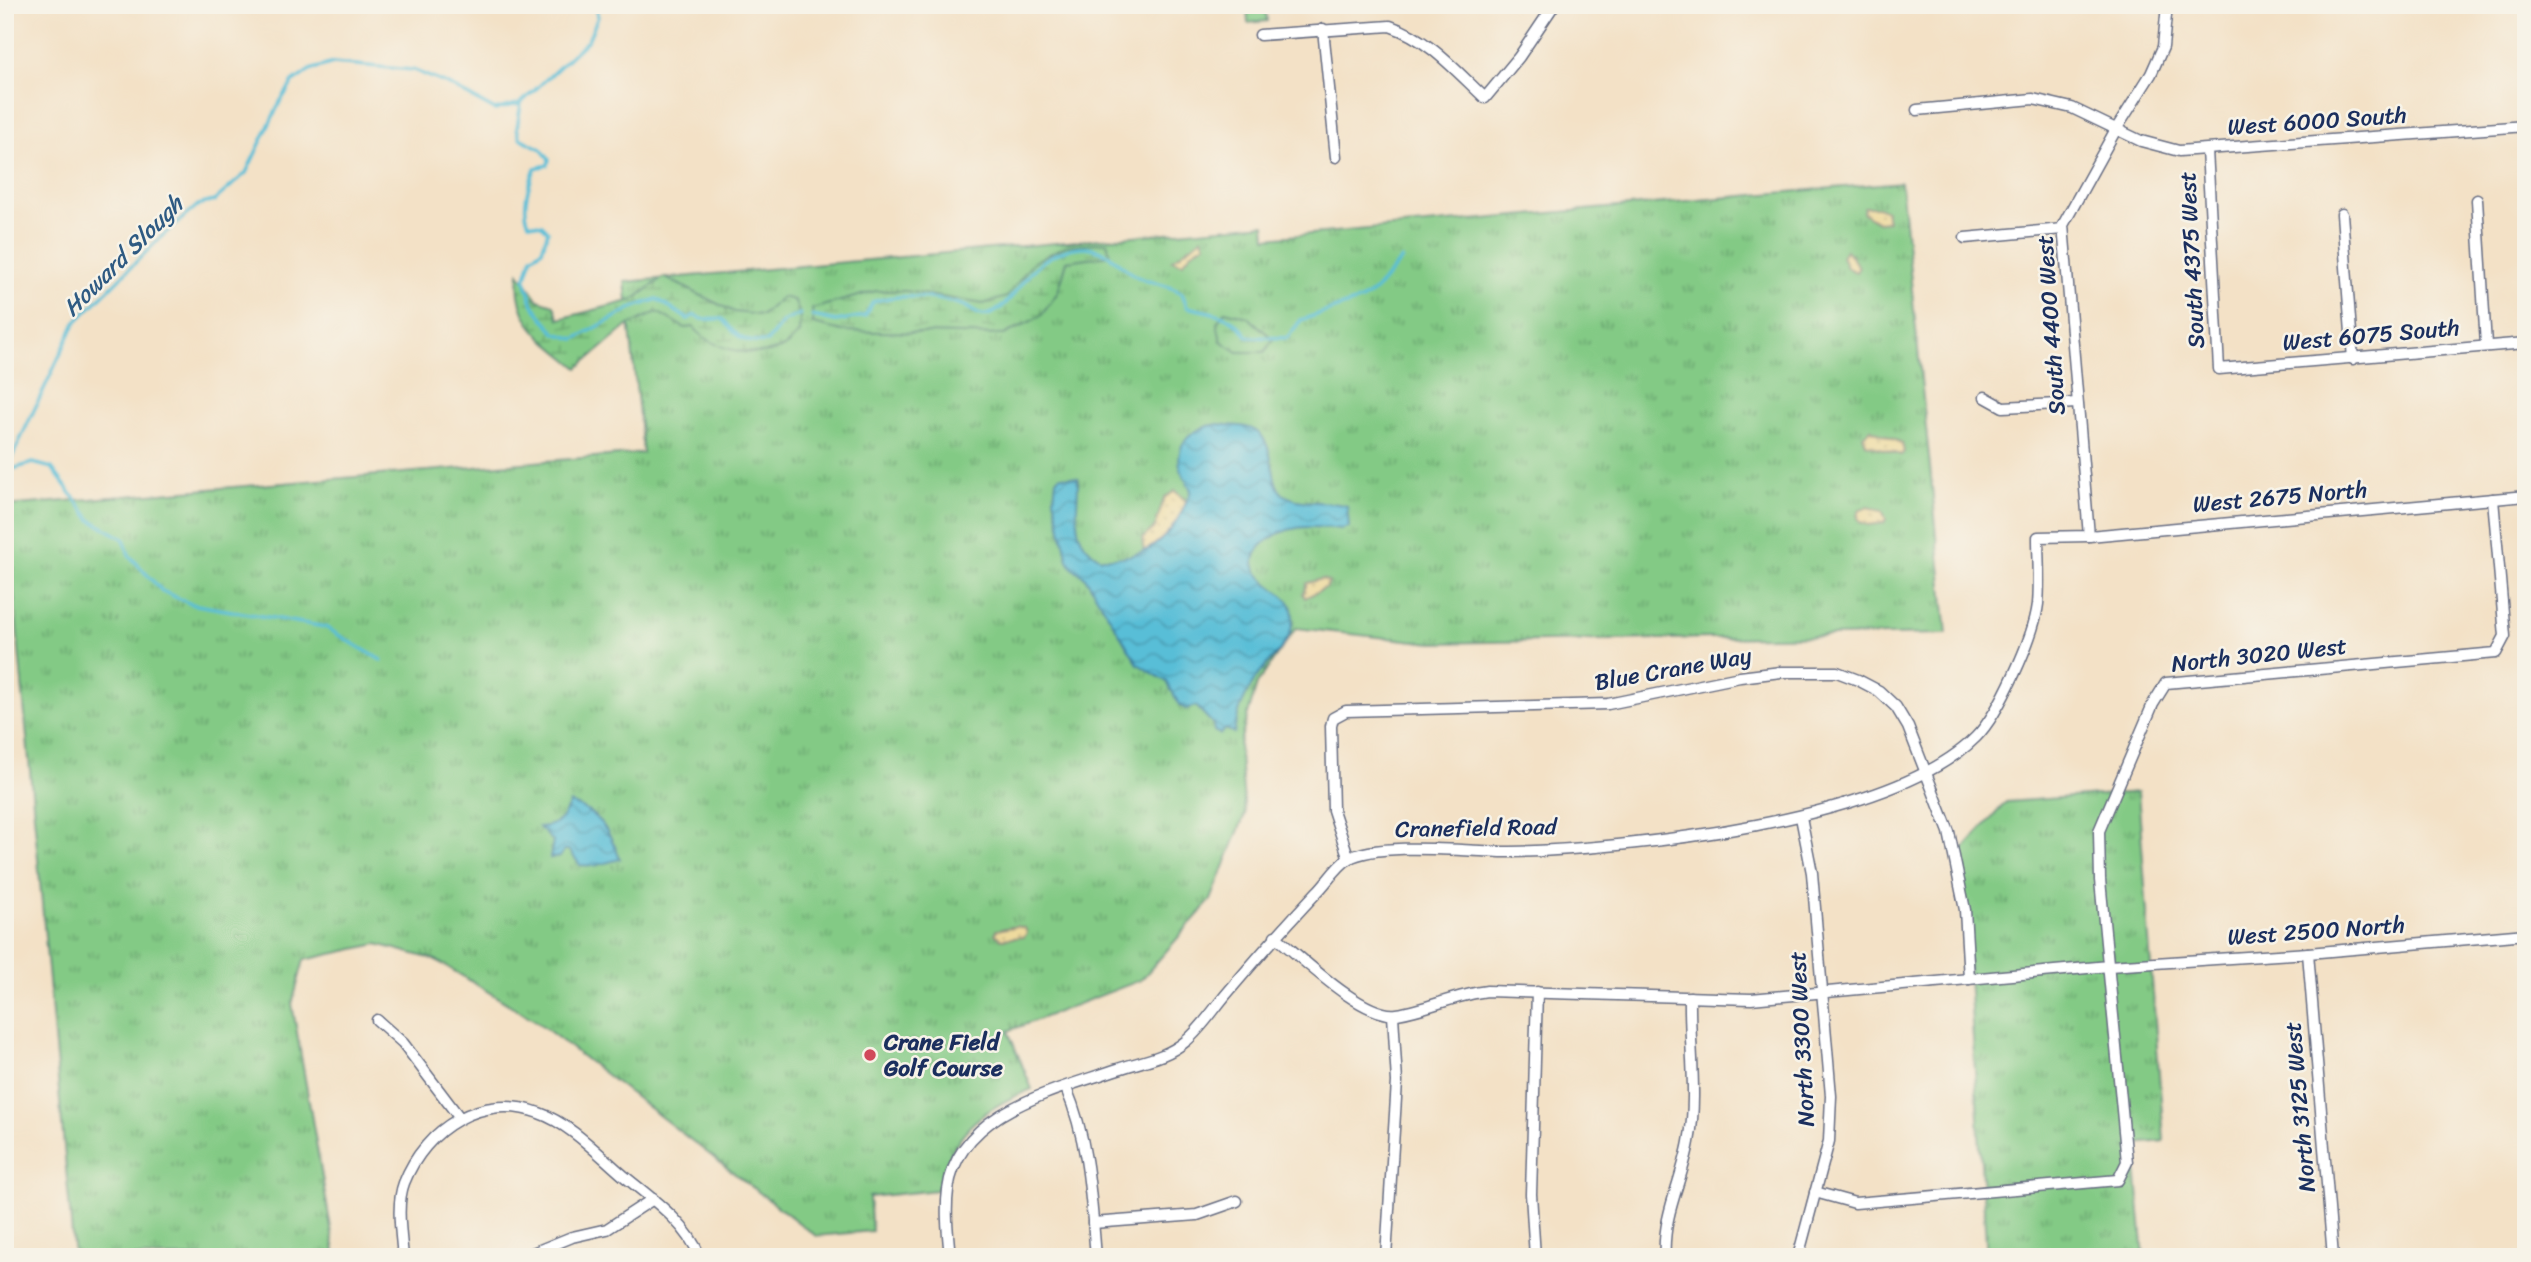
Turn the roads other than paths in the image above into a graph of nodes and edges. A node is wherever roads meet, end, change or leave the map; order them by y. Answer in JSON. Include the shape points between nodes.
{"nodes":[{"id":1,"x":1554,"y":5,"type":"edge"},
{"id":2,"x":2167,"y":5,"type":"edge"},
{"id":3,"x":1323,"y":29,"type":"junction"},
{"id":4,"x":1260,"y":35,"type":"dead end"},
{"id":5,"x":1917,"y":110,"type":"dead end"},
{"id":6,"x":2526,"y":126,"type":"edge"},
{"id":7,"x":2115,"y":131,"type":"junction"},
{"id":8,"x":2207,"y":150,"type":"junction"},
{"id":9,"x":1336,"y":157,"type":"dead end"},
{"id":10,"x":2477,"y":200,"type":"dead end"},
{"id":11,"x":2342,"y":214,"type":"dead end"},
{"id":12,"x":2063,"y":229,"type":"junction"},
{"id":13,"x":1965,"y":238,"type":"dead end"},
{"id":14,"x":2526,"y":343,"type":"edge"},
{"id":15,"x":2486,"y":345,"type":"junction"},
{"id":16,"x":2353,"y":359,"type":"junction"},
{"id":17,"x":2219,"y":369,"type":"joint"},
{"id":18,"x":1985,"y":397,"type":"dead end"},
{"id":19,"x":2077,"y":403,"type":"junction"},
{"id":20,"x":2526,"y":496,"type":"edge"},
{"id":21,"x":2493,"y":499,"type":"junction"},
{"id":22,"x":2089,"y":536,"type":"junction"},
{"id":23,"x":2038,"y":537,"type":"joint"},
{"id":24,"x":1925,"y":774,"type":"junction"},
{"id":25,"x":1801,"y":817,"type":"junction"},
{"id":26,"x":1349,"y":859,"type":"junction"},
{"id":27,"x":2526,"y":934,"type":"edge"},
{"id":28,"x":1275,"y":936,"type":"junction"},
{"id":29,"x":2308,"y":953,"type":"junction"},
{"id":30,"x":2109,"y":966,"type":"junction"},
{"id":31,"x":1969,"y":979,"type":"junction"},
{"id":32,"x":1537,"y":992,"type":"junction"},
{"id":33,"x":1822,"y":992,"type":"junction"},
{"id":34,"x":1690,"y":997,"type":"junction"},
{"id":35,"x":1393,"y":1015,"type":"junction"},
{"id":36,"x":377,"y":1020,"type":"dead end"},
{"id":37,"x":1066,"y":1088,"type":"junction"},
{"id":38,"x":459,"y":1117,"type":"junction"},
{"id":39,"x":1815,"y":1192,"type":"junction"},
{"id":40,"x":653,"y":1199,"type":"junction"},
{"id":41,"x":1237,"y":1201,"type":"dead end"},
{"id":42,"x":1093,"y":1223,"type":"junction"},
{"id":43,"x":403,"y":1257,"type":"edge"},
{"id":44,"x":523,"y":1257,"type":"edge"},
{"id":45,"x":700,"y":1257,"type":"edge"},
{"id":46,"x":950,"y":1257,"type":"edge"},
{"id":47,"x":1096,"y":1257,"type":"edge"},
{"id":48,"x":1386,"y":1257,"type":"edge"},
{"id":49,"x":1535,"y":1257,"type":"edge"},
{"id":50,"x":1665,"y":1257,"type":"edge"},
{"id":51,"x":1798,"y":1257,"type":"edge"},
{"id":52,"x":2333,"y":1257,"type":"edge"}],
"edges":[{"from":1,"to":3,"type":"street","via":[[1485,98],[1434,49],[1410,33],[1390,26]]},
{"from":2,"to":7,"type":"street","name":"South 4400 West","via":[[2163,47]]},
{"from":3,"to":4,"type":"street"},
{"from":3,"to":9,"type":"street"},
{"from":5,"to":7,"type":"street","name":"West 6000 South","via":[[2033,99],[2073,108]]},
{"from":6,"to":8,"type":"street","name":"West 6000 South"},
{"from":7,"to":8,"type":"street","name":"West 6000 South","via":[[2159,147]]},
{"from":7,"to":12,"type":"street","name":"South 4400 West"},
{"from":8,"to":17,"type":"street","name":"South 4375 West"},
{"from":10,"to":15,"type":"street"},
{"from":11,"to":16,"type":"street"},
{"from":12,"to":13,"type":"street"},
{"from":12,"to":19,"type":"street","name":"South 4400 West"},
{"from":14,"to":15,"type":"street","name":"West 6075 South"},
{"from":15,"to":16,"type":"street","name":"West 6075 South"},
{"from":16,"to":17,"type":"street","name":"West 6075 South"},
{"from":18,"to":19,"type":"street","via":[[2003,407]]},
{"from":19,"to":22,"type":"street","name":"South 4400 West"},
{"from":20,"to":21,"type":"street","name":"West 2675 North"},
{"from":21,"to":22,"type":"street","name":"West 2675 North"},
{"from":21,"to":30,"type":"street","name":"North 3020 West","via":[[2505,636],[2496,653],[2166,682],[2099,831]]},
{"from":22,"to":23,"type":"street","name":"West 2675 North"},
{"from":23,"to":24,"type":"street","name":"Cranefield Road","via":[[2038,605],[2027,644],[1995,712],[1976,737]]},
{"from":24,"to":25,"type":"street","name":"Cranefield Road"},
{"from":24,"to":26,"type":"street","name":"Blue Crane Way","via":[[1896,707],[1879,691],[1837,672],[1740,677],[1608,705],[1353,710],[1333,718],[1333,810]]},
{"from":24,"to":31,"type":"street","name":"Blue Crane Way","via":[[1949,832],[1965,910]]},
{"from":25,"to":26,"type":"street","name":"Cranefield Road","via":[[1639,844],[1511,852],[1386,850]]},
{"from":25,"to":33,"type":"street","name":"North 3300 West","via":[[1812,873]]},
{"from":26,"to":28,"type":"street"},
{"from":27,"to":29,"type":"street","name":"West 2500 North"},
{"from":28,"to":35,"type":"street","via":[[1364,1006]]},
{"from":28,"to":37,"type":"street","via":[[1186,1041],[1152,1061]]},
{"from":29,"to":30,"type":"street","name":"West 2500 North"},
{"from":29,"to":52,"type":"street","name":"North 3125 West"},
{"from":30,"to":31,"type":"street","name":"West 2500 North"},
{"from":30,"to":39,"type":"street","via":[[2127,1162],[2118,1180],[1855,1203]]},
{"from":31,"to":33,"type":"street","name":"West 2500 North"},
{"from":32,"to":34,"type":"street","name":"West 2500 North"},
{"from":32,"to":35,"type":"street","name":"West 2500 North","via":[[1457,995]]},
{"from":32,"to":49,"type":"street","via":[[1531,1194]]},
{"from":33,"to":34,"type":"street","name":"West 2500 North","via":[[1751,999]]},
{"from":33,"to":39,"type":"street","name":"North 3300 West","via":[[1831,1096],[1829,1141]]},
{"from":34,"to":50,"type":"street","via":[[1690,1141],[1667,1220]]},
{"from":35,"to":48,"type":"street","via":[[1397,1082]]},
{"from":36,"to":38,"type":"street","via":[[403,1043]]},
{"from":37,"to":42,"type":"street","via":[[1087,1154]]},
{"from":37,"to":46,"type":"street","via":[[997,1116],[965,1148],[953,1168],[948,1190]]},
{"from":38,"to":40,"type":"street","via":[[499,1106],[541,1114]]},
{"from":38,"to":43,"type":"street","via":[[416,1159],[403,1185]]},
{"from":39,"to":51,"type":"street","name":"North 3300 West"},
{"from":40,"to":44,"type":"street","via":[[607,1229]]},
{"from":40,"to":45,"type":"street","via":[[671,1215]]},
{"from":41,"to":42,"type":"street","via":[[1197,1214]]},
{"from":42,"to":47,"type":"street"}]}
